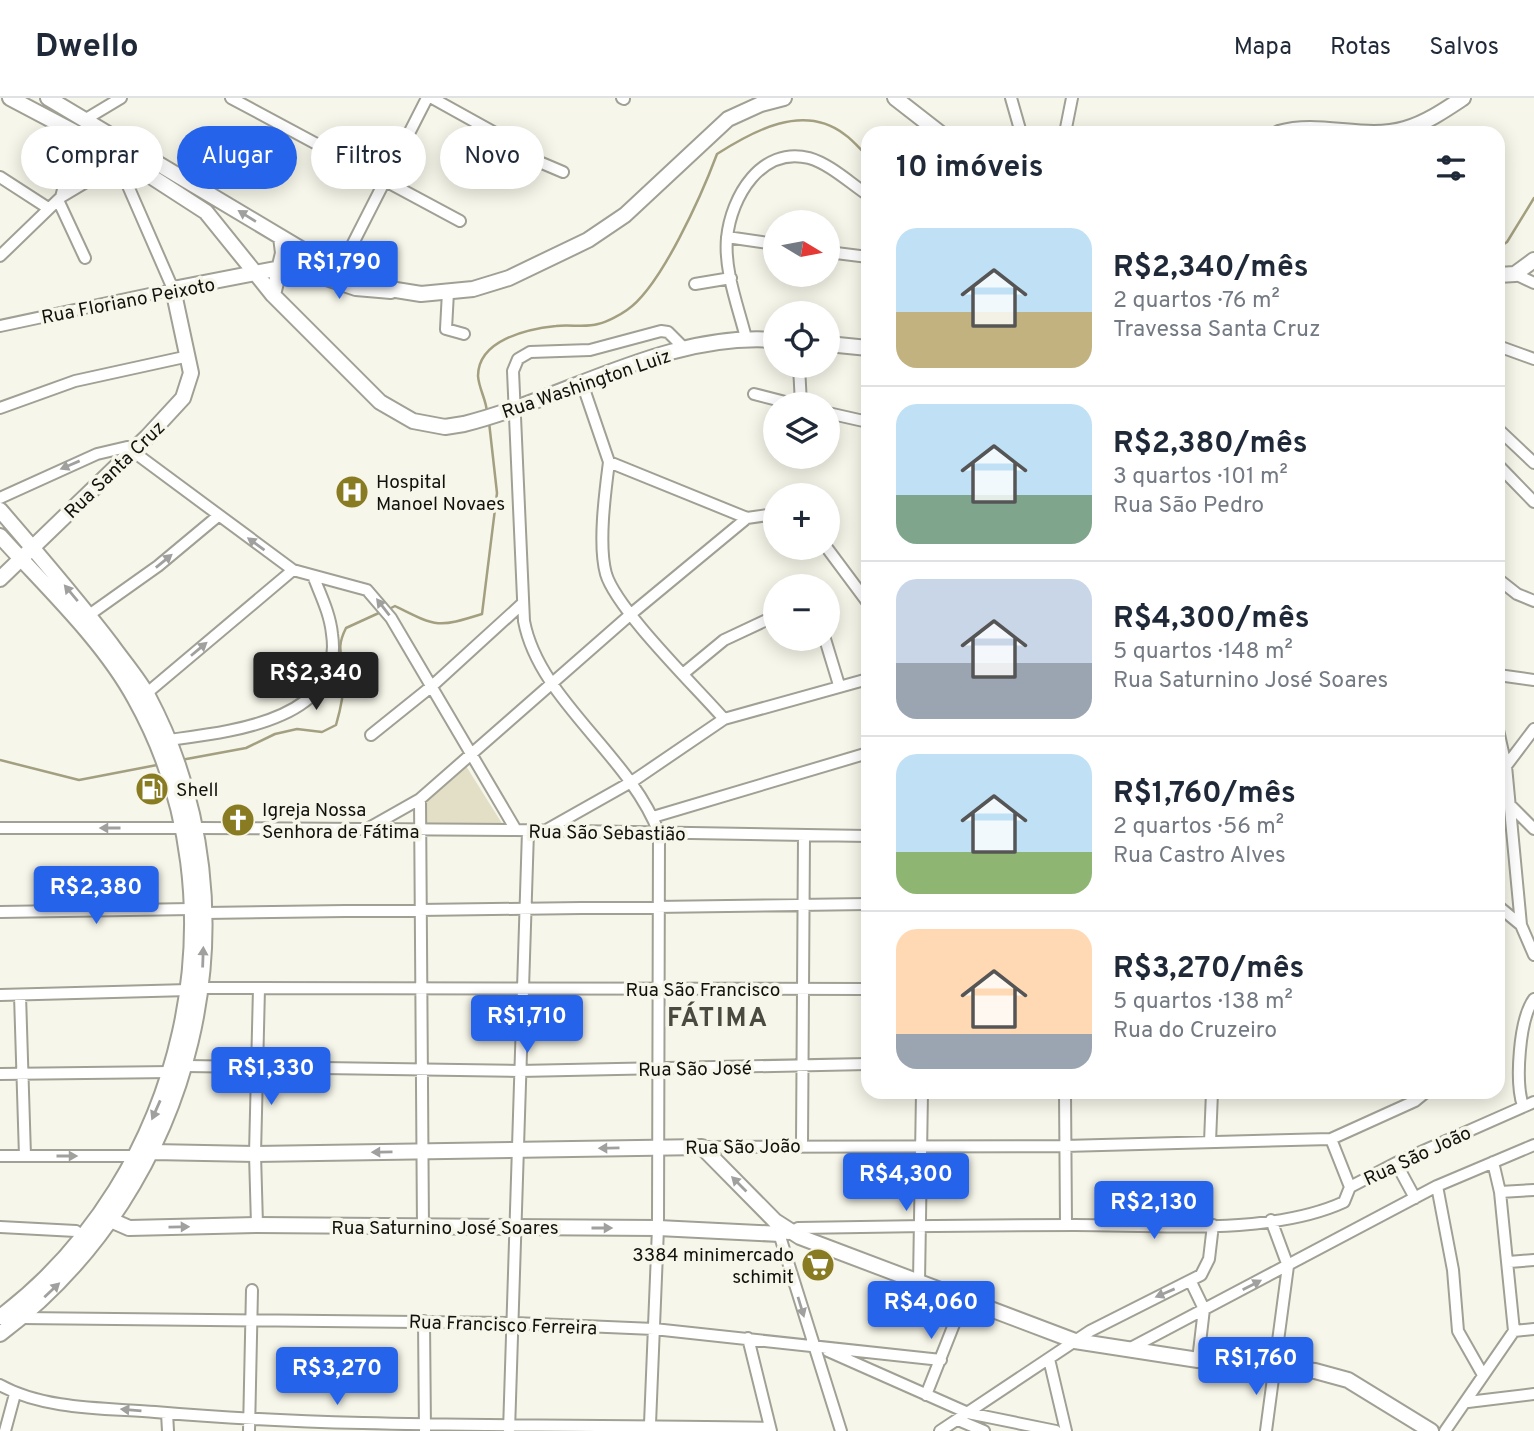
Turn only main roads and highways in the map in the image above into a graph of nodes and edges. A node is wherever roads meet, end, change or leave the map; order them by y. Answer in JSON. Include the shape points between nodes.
{"nodes":[{"id":1,"x":10,"y":98,"type":"edge"},
{"id":2,"x":48,"y":98,"type":"edge"},
{"id":3,"x":784,"y":98,"type":"edge"},
{"id":4,"x":895,"y":98,"type":"edge"},
{"id":5,"x":1463,"y":98,"type":"edge"},
{"id":6,"x":931,"y":126,"type":"edge"},
{"id":7,"x":1413,"y":126,"type":"edge"},
{"id":8,"x":281,"y":237,"type":"junction"},
{"id":9,"x":1534,"y":260,"type":"edge"},
{"id":10,"x":278,"y":270,"type":"junction"},
{"id":11,"x":256,"y":275,"type":"junction"},
{"id":12,"x":1505,"y":275,"type":"edge"},
{"id":13,"x":396,"y":290,"type":"junction"},
{"id":14,"x":273,"y":295,"type":"junction"},
{"id":15,"x":763,"y":339,"type":"edge"},
{"id":16,"x":840,"y":345,"type":"edge"},
{"id":17,"x":861,"y":347,"type":"edge"},
{"id":18,"x":188,"y":385,"type":"joint"},
{"id":19,"x":0,"y":510,"type":"edge"},
{"id":20,"x":0,"y":536,"type":"edge"},
{"id":21,"x":33,"y":547,"type":"junction"},
{"id":22,"x":20,"y":559,"type":"junction"},
{"id":23,"x":0,"y":579,"type":"edge"},
{"id":24,"x":188,"y":828,"type":"junction"},
{"id":25,"x":196,"y":989,"type":"junction"},
{"id":26,"x":153,"y":1152,"type":"junction"},
{"id":27,"x":109,"y":1214,"type":"junction"},
{"id":28,"x":787,"y":1231,"type":"junction"},
{"id":29,"x":0,"y":1317,"type":"edge"},
{"id":30,"x":0,"y":1334,"type":"edge"},
{"id":31,"x":1431,"y":1431,"type":"edge"}],
"edges":[{"from":1,"to":11,"type":"main road","via":[[206,212]]},
{"from":8,"to":2,"type":"main road","one_way":true},
{"from":3,"to":13,"type":"main road","name":"Rua Floriano Peixoto","via":[[727,119],[625,215],[588,240],[509,278],[473,289],[421,294]]},
{"from":4,"to":6,"type":"main road"},
{"from":5,"to":7,"type":"main road"},
{"from":8,"to":10,"type":"main road"},
{"from":8,"to":13,"type":"main road"},
{"from":9,"to":12,"type":"main road","via":[[1515,274]]},
{"from":10,"to":11,"type":"main road","name":"Rua Floriano Peixoto"},
{"from":10,"to":13,"type":"main road","name":"Rua Floriano Peixoto","via":[[291,266],[369,291]]},
{"from":10,"to":14,"type":"main road"},
{"from":11,"to":14,"type":"main road"},
{"from":11,"to":18,"type":"main road","name":"Rua Floriano Peixoto","via":[[173,289],[189,356]]},
{"from":14,"to":15,"type":"main road","name":"Rua Washington Luiz","via":[[380,402],[426,424],[455,426],[685,349]]},
{"from":16,"to":17,"type":"main road"},
{"from":18,"to":21,"type":"main road","name":"Rua Santa Cruz","via":[[176,408]]},
{"from":19,"to":21,"type":"main road"},
{"from":20,"to":22,"type":"main road"},
{"from":21,"to":22,"type":"main road","name":"Rua Santa Cruz"},
{"from":24,"to":21,"type":"main road","one_way":true,"via":[[169,740],[147,693]]},
{"from":22,"to":23,"type":"main road","name":"Rua Santa Cruz"},
{"from":22,"to":24,"type":"main road","via":[[124,679],[158,744]]},
{"from":24,"to":25,"type":"main road","via":[[199,911]]},
{"from":25,"to":26,"type":"main road","via":[[186,1066]]},
{"from":25,"to":27,"type":"main road","one_way":true,"via":[[172,1072]]},
{"from":26,"to":27,"type":"main road"},
{"from":28,"to":26,"type":"main road","name":"Rua São João","one_way":true,"via":[[702,1147]]},
{"from":27,"to":28,"type":"main road","name":"Rua Saturnino José Soares","one_way":true,"via":[[129,1228],[257,1225]]},
{"from":27,"to":29,"type":"main road"},
{"from":30,"to":27,"type":"main road","one_way":true,"via":[[89,1251]]},
{"from":28,"to":31,"type":"main road","via":[[1075,1342],[1315,1371],[1348,1380]]}]}
